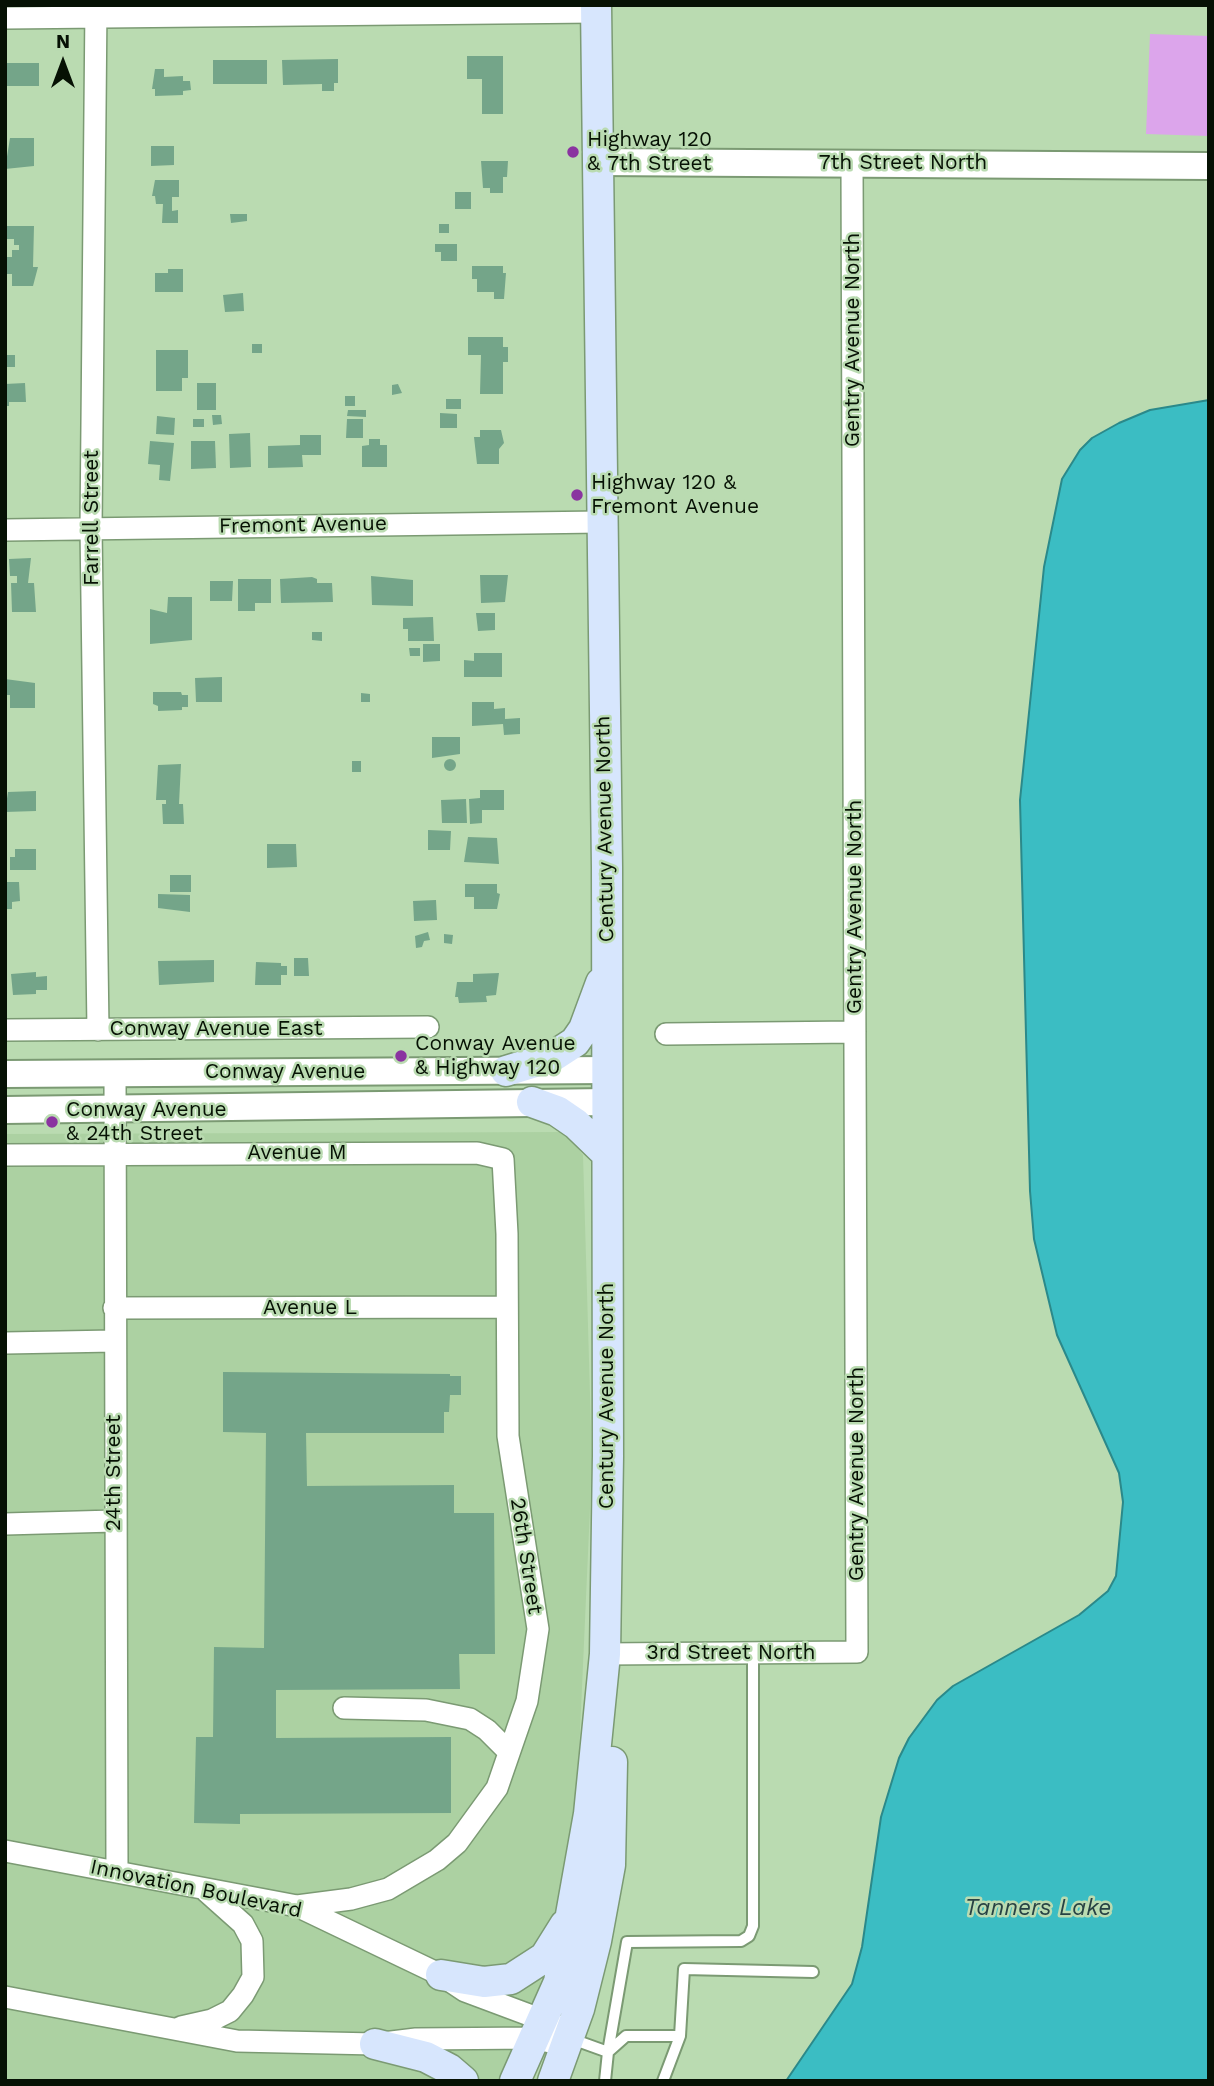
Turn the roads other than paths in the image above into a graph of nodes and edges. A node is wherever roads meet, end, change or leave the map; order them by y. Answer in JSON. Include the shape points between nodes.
{"nodes":[{"id":1,"x":596,"y":8,"type":"edge"},
{"id":2,"x":96,"y":11,"type":"edge"},
{"id":3,"x":5,"y":18,"type":"edge"},
{"id":4,"x":597,"y":162,"type":"junction"},
{"id":5,"x":852,"y":163,"type":"junction"},
{"id":6,"x":1209,"y":166,"type":"edge"},
{"id":7,"x":601,"y":522,"type":"junction"},
{"id":8,"x":91,"y":527,"type":"junction"},
{"id":9,"x":5,"y":530,"type":"edge"},
{"id":10,"x":607,"y":967,"type":"junction"},
{"id":11,"x":428,"y":1027,"type":"dead end"},
{"id":12,"x":5,"y":1030,"type":"edge"},
{"id":13,"x":99,"y":1030,"type":"junction"},
{"id":14,"x":855,"y":1032,"type":"junction"},
{"id":15,"x":666,"y":1034,"type":"dead end"},
{"id":16,"x":608,"y":1070,"type":"junction"},
{"id":17,"x":506,"y":1071,"type":"junction"},
{"id":18,"x":115,"y":1073,"type":"junction"},
{"id":19,"x":5,"y":1074,"type":"edge"},
{"id":20,"x":532,"y":1102,"type":"junction"},
{"id":21,"x":607,"y":1102,"type":"junction"},
{"id":22,"x":115,"y":1108,"type":"junction"},
{"id":23,"x":5,"y":1110,"type":"edge"},
{"id":24,"x":114,"y":1153,"type":"junction"},
{"id":25,"x":607,"y":1154,"type":"junction"},
{"id":26,"x":5,"y":1155,"type":"edge"},
{"id":27,"x":503,"y":1159,"type":"joint"},
{"id":28,"x":506,"y":1307,"type":"junction"},
{"id":29,"x":114,"y":1308,"type":"junction"},
{"id":30,"x":114,"y":1341,"type":"junction"},
{"id":31,"x":5,"y":1343,"type":"edge"},
{"id":32,"x":114,"y":1521,"type":"junction"},
{"id":33,"x":5,"y":1524,"type":"edge"},
{"id":34,"x":857,"y":1652,"type":"joint"},
{"id":35,"x":754,"y":1653,"type":"junction"},
{"id":36,"x":605,"y":1654,"type":"junction"},
{"id":37,"x":344,"y":1708,"type":"dead end"},
{"id":38,"x":509,"y":1752,"type":"junction"},
{"id":39,"x":5,"y":1851,"type":"edge"},
{"id":40,"x":117,"y":1872,"type":"junction"},
{"id":41,"x":203,"y":1889,"type":"junction"},
{"id":42,"x":576,"y":1896,"type":"junction"},
{"id":43,"x":297,"y":1906,"type":"junction"},
{"id":44,"x":813,"y":1972,"type":"dead end"},
{"id":45,"x":441,"y":1975,"type":"junction"},
{"id":46,"x":5,"y":1997,"type":"edge"},
{"id":47,"x":168,"y":2029,"type":"junction"},
{"id":48,"x":538,"y":2029,"type":"junction"},
{"id":49,"x":680,"y":2036,"type":"junction"},
{"id":50,"x":574,"y":2040,"type":"junction"},
{"id":51,"x":375,"y":2044,"type":"junction"},
{"id":52,"x":608,"y":2052,"type":"junction"},
{"id":53,"x":463,"y":2081,"type":"edge"},
{"id":54,"x":515,"y":2081,"type":"edge"},
{"id":55,"x":553,"y":2081,"type":"edge"},
{"id":56,"x":605,"y":2081,"type":"edge"},
{"id":57,"x":663,"y":2081,"type":"edge"}],
"edges":[{"from":1,"to":2,"type":"street"},
{"from":1,"to":4,"type":"main road","name":"Century Avenue North"},
{"from":2,"to":3,"type":"street"},
{"from":2,"to":8,"type":"street","name":"Farrell Street"},
{"from":4,"to":5,"type":"street","name":"7th Street North"},
{"from":4,"to":7,"type":"main road","name":"Century Avenue North"},
{"from":5,"to":6,"type":"street","name":"7th Street North"},
{"from":5,"to":14,"type":"street","name":"Gentry Avenue North"},
{"from":7,"to":8,"type":"street","name":"Fremont Avenue"},
{"from":7,"to":10,"type":"main road","name":"Century Avenue North"},
{"from":8,"to":9,"type":"street","name":"Fremont Avenue"},
{"from":8,"to":13,"type":"street","name":"Farrell Street"},
{"from":10,"to":16,"type":"main road","name":"Century Avenue North"},
{"from":10,"to":17,"type":"main road","via":[[575,1042],[551,1058]]},
{"from":11,"to":13,"type":"street","name":"Conway Avenue East"},
{"from":12,"to":13,"type":"street","name":"Conway Avenue East"},
{"from":14,"to":15,"type":"street"},
{"from":14,"to":34,"type":"street","name":"Gentry Avenue North"},
{"from":16,"to":17,"type":"street","name":"Conway Avenue"},
{"from":16,"to":21,"type":"main road","name":"Century Avenue North"},
{"from":17,"to":18,"type":"street","name":"Conway Avenue"},
{"from":18,"to":19,"type":"street","name":"Conway Avenue"},
{"from":18,"to":22,"type":"street","name":"24th Street"},
{"from":20,"to":21,"type":"street","name":"Conway Avenue"},
{"from":20,"to":22,"type":"street","name":"Conway Avenue"},
{"from":20,"to":25,"type":"main road","via":[[566,1117]]},
{"from":21,"to":25,"type":"main road","name":"Century Avenue North"},
{"from":22,"to":23,"type":"street","name":"Conway Avenue"},
{"from":22,"to":24,"type":"street","name":"24th Street"},
{"from":24,"to":26,"type":"street","name":"Avenue M"},
{"from":24,"to":27,"type":"street","name":"Avenue M","via":[[477,1153]]},
{"from":24,"to":29,"type":"street","name":"24th Street"},
{"from":25,"to":36,"type":"main road","name":"Century Avenue North"},
{"from":27,"to":28,"type":"street","name":"26th Street"},
{"from":28,"to":29,"type":"street","name":"Avenue L"},
{"from":28,"to":38,"type":"street","name":"26th Street","via":[[508,1436],[538,1629],[527,1702]]},
{"from":29,"to":30,"type":"street","name":"24th Street"},
{"from":30,"to":31,"type":"street"},
{"from":30,"to":32,"type":"street","name":"24th Street"},
{"from":32,"to":33,"type":"street"},
{"from":32,"to":40,"type":"street","name":"24th Street"},
{"from":34,"to":35,"type":"street","name":"3rd Street North"},
{"from":35,"to":36,"type":"street","name":"3rd Street North"},
{"from":35,"to":52,"type":"lane","via":[[754,1926],[741,1941],[627,1942]]},
{"from":36,"to":42,"type":"main road","name":"Century Avenue North"},
{"from":36,"to":50,"type":"main road","name":"Century Avenue North","via":[[614,1695],[610,1865]]},
{"from":37,"to":38,"type":"street","via":[[426,1710],[470,1719]]},
{"from":38,"to":43,"type":"street","name":"26th Street","via":[[497,1788],[477,1818],[437,1860],[388,1889]]},
{"from":39,"to":40,"type":"street","name":"Innovation Boulevard"},
{"from":40,"to":41,"type":"street","name":"Innovation Boulevard"},
{"from":41,"to":43,"type":"street","name":"Innovation Boulevard"},
{"from":41,"to":47,"type":"street","via":[[243,1924],[252,1941],[253,1977],[229,2011],[212,2020]]},
{"from":42,"to":45,"type":"main road","via":[[560,1937],[529,1969],[511,1979],[484,1982]]},
{"from":42,"to":48,"type":"main road","name":"Century Avenue North","via":[[559,1982]]},
{"from":43,"to":45,"type":"street","name":"Innovation Boulevard"},
{"from":44,"to":49,"type":"lane","via":[[684,1969]]},
{"from":45,"to":48,"type":"street","name":"Innovation Boulevard"},
{"from":46,"to":47,"type":"street","name":"Innovation Boulevard"},
{"from":47,"to":51,"type":"street","name":"Innovation Boulevard","via":[[237,2041]]},
{"from":48,"to":50,"type":"street","name":"Innovation Boulevard"},
{"from":48,"to":51,"type":"street","name":"Innovation Boulevard"},
{"from":48,"to":54,"type":"main road","name":"Century Avenue North"},
{"from":49,"to":52,"type":"lane","via":[[626,2036]]},
{"from":49,"to":57,"type":"lane"},
{"from":50,"to":52,"type":"lane"},
{"from":50,"to":55,"type":"main road","name":"Century Avenue North"},
{"from":51,"to":53,"type":"main road","via":[[426,2057]]},
{"from":52,"to":56,"type":"lane"}]}
